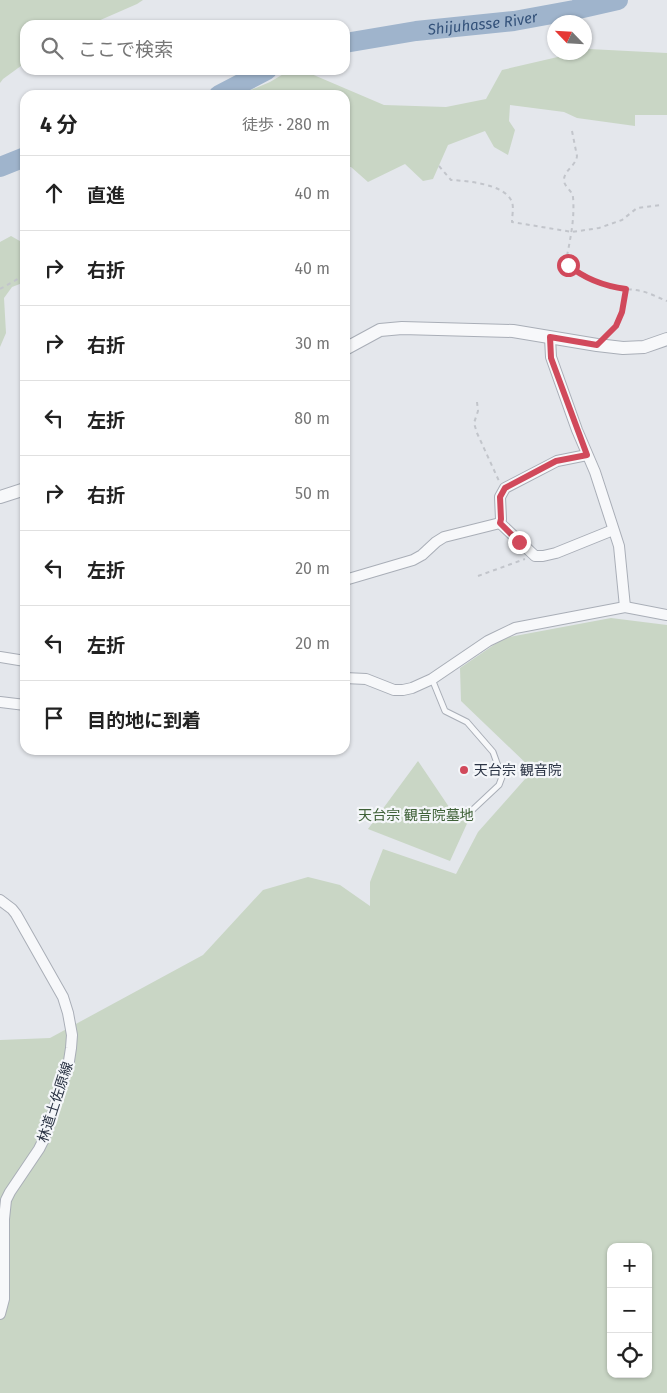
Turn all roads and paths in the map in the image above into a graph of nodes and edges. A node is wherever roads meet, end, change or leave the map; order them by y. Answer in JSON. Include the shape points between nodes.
{"nodes":[{"id":1,"x":572,"y":131,"type":"dead end"},
{"id":2,"x":439,"y":166,"type":"dead end"},
{"id":3,"x":662,"y":205,"type":"dead end"},
{"id":4,"x":572,"y":232,"type":"junction"},
{"id":5,"x":20,"y":278,"type":"edge"},
{"id":6,"x":0,"y":289,"type":"edge"},
{"id":7,"x":626,"y":289,"type":"junction"},
{"id":8,"x":667,"y":301,"type":"edge"},
{"id":9,"x":550,"y":337,"type":"junction"},
{"id":10,"x":667,"y":339,"type":"edge"},
{"id":11,"x":597,"y":345,"type":"junction"},
{"id":12,"x":350,"y":346,"type":"edge"},
{"id":13,"x":477,"y":402,"type":"dead end"},
{"id":14,"x":587,"y":455,"type":"junction"},
{"id":15,"x":505,"y":488,"type":"junction"},
{"id":16,"x":20,"y":490,"type":"edge"},
{"id":17,"x":0,"y":497,"type":"edge"},
{"id":18,"x":500,"y":523,"type":"junction"},
{"id":19,"x":613,"y":530,"type":"junction"},
{"id":20,"x":535,"y":556,"type":"junction"},
{"id":21,"x":478,"y":576,"type":"dead end"},
{"id":22,"x":350,"y":579,"type":"edge"},
{"id":23,"x":625,"y":608,"type":"junction"},
{"id":24,"x":667,"y":615,"type":"edge"},
{"id":25,"x":0,"y":657,"type":"edge"},
{"id":26,"x":20,"y":660,"type":"edge"},
{"id":27,"x":350,"y":678,"type":"edge"},
{"id":28,"x":432,"y":678,"type":"junction"},
{"id":29,"x":0,"y":702,"type":"edge"},
{"id":30,"x":20,"y":704,"type":"edge"},
{"id":31,"x":466,"y":815,"type":"dead end"},
{"id":32,"x":0,"y":900,"type":"edge"},
{"id":33,"x":0,"y":1314,"type":"edge"}],
"edges":[{"from":1,"to":4,"type":"path","via":[[577,160],[564,180],[573,194]]},
{"from":2,"to":4,"type":"path","via":[[451,180],[492,186],[506,194],[513,205],[512,222]]},
{"from":3,"to":4,"type":"path","via":[[637,208],[622,220],[600,228]]},
{"from":4,"to":7,"type":"path","via":[[568,265],[594,282]]},
{"from":5,"to":6,"type":"path"},
{"from":7,"to":8,"type":"path"},
{"from":7,"to":11,"type":"path","via":[[616,326]]},
{"from":9,"to":11,"type":"street"},
{"from":9,"to":12,"type":"street","via":[[513,330],[402,328],[380,330]]},
{"from":9,"to":14,"type":"street","via":[[551,358]]},
{"from":10,"to":11,"type":"street","via":[[644,347]]},
{"from":13,"to":15,"type":"path","via":[[474,424]]},
{"from":14,"to":15,"type":"street","via":[[556,461]]},
{"from":14,"to":19,"type":"street"},
{"from":15,"to":18,"type":"street","via":[[500,497]]},
{"from":16,"to":17,"type":"street"},
{"from":18,"to":20,"type":"street"},
{"from":18,"to":22,"type":"street","via":[[444,538],[413,560]]},
{"from":19,"to":20,"type":"street","via":[[556,553]]},
{"from":19,"to":23,"type":"street","via":[[619,546]]},
{"from":20,"to":21,"type":"path"},
{"from":23,"to":24,"type":"street"},
{"from":23,"to":28,"type":"street","via":[[515,628],[488,641]]},
{"from":25,"to":26,"type":"street"},
{"from":27,"to":28,"type":"street","via":[[366,679],[394,690],[412,688]]},
{"from":28,"to":31,"type":"lane","via":[[445,711],[467,722],[494,752],[502,777],[499,785]]},
{"from":29,"to":30,"type":"street"},
{"from":32,"to":33,"type":"street","name":"林道土佐原線","via":[[16,914],[63,997],[72,1035],[69,1061],[45,1137],[10,1192],[4,1208],[4,1299]]}]}
